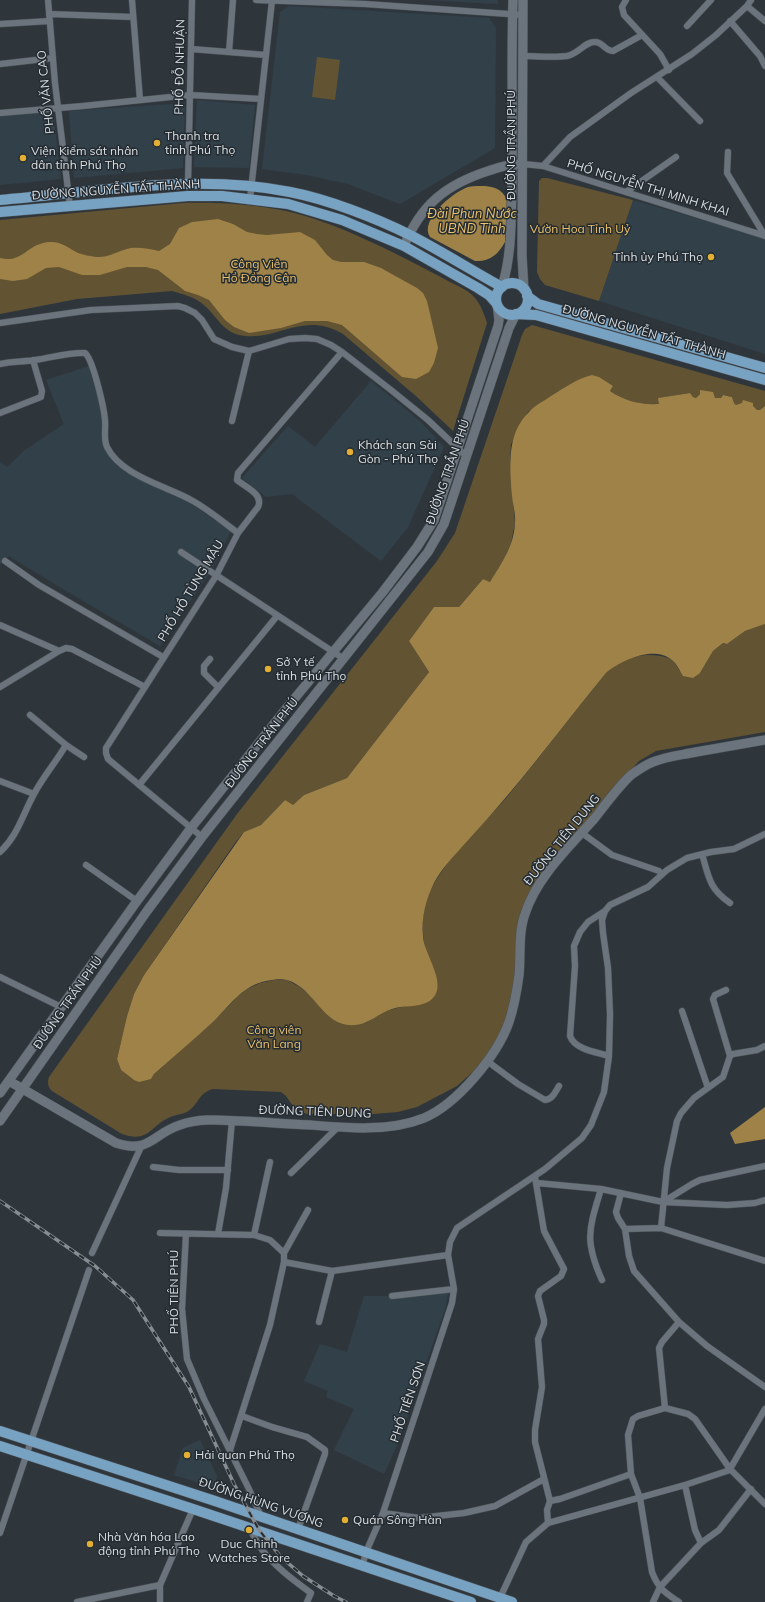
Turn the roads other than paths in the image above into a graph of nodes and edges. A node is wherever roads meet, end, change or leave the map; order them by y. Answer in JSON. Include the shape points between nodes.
{"nodes":[{"id":1,"x":48,"y":0,"type":"edge"},
{"id":2,"x":132,"y":0,"type":"edge"},
{"id":3,"x":192,"y":0,"type":"edge"},
{"id":4,"x":233,"y":0,"type":"edge"},
{"id":5,"x":256,"y":0,"type":"edge"},
{"id":6,"x":513,"y":0,"type":"edge"},
{"id":7,"x":523,"y":0,"type":"edge"},
{"id":8,"x":626,"y":0,"type":"edge"},
{"id":9,"x":711,"y":0,"type":"edge"},
{"id":10,"x":752,"y":0,"type":"edge"},
{"id":11,"x":272,"y":1,"type":"junction"},
{"id":12,"x":747,"y":6,"type":"junction"},
{"id":13,"x":49,"y":14,"type":"junction"},
{"id":14,"x":512,"y":15,"type":"junction"},
{"id":15,"x":523,"y":15,"type":"junction"},
{"id":16,"x":133,"y":17,"type":"junction"},
{"id":17,"x":50,"y":21,"type":"junction"},
{"id":18,"x":730,"y":21,"type":"junction"},
{"id":19,"x":765,"y":21,"type":"edge"},
{"id":20,"x":0,"y":24,"type":"edge"},
{"id":21,"x":687,"y":26,"type":"dead end"},
{"id":22,"x":642,"y":35,"type":"junction"},
{"id":23,"x":191,"y":49,"type":"junction"},
{"id":24,"x":229,"y":52,"type":"junction"},
{"id":25,"x":266,"y":55,"type":"junction"},
{"id":26,"x":523,"y":56,"type":"junction"},
{"id":27,"x":53,"y":58,"type":"junction"},
{"id":28,"x":0,"y":64,"type":"edge"},
{"id":29,"x":765,"y":66,"type":"edge"},
{"id":30,"x":669,"y":70,"type":"junction"},
{"id":31,"x":657,"y":77,"type":"junction"},
{"id":32,"x":190,"y":95,"type":"junction"},
{"id":33,"x":261,"y":99,"type":"junction"},
{"id":34,"x":140,"y":100,"type":"junction"},
{"id":35,"x":58,"y":108,"type":"junction"},
{"id":36,"x":0,"y":112,"type":"edge"},
{"id":37,"x":700,"y":120,"type":"dead end"},
{"id":38,"x":728,"y":152,"type":"dead end"},
{"id":39,"x":676,"y":157,"type":"dead end"},
{"id":40,"x":513,"y":164,"type":"junction"},
{"id":41,"x":523,"y":164,"type":"junction"},
{"id":42,"x":543,"y":166,"type":"junction"},
{"id":43,"x":188,"y":183,"type":"junction"},
{"id":44,"x":252,"y":187,"type":"junction"},
{"id":45,"x":626,"y":192,"type":"junction"},
{"id":46,"x":68,"y":194,"type":"junction"},
{"id":47,"x":250,"y":199,"type":"junction"},
{"id":48,"x":0,"y":200,"type":"edge"},
{"id":49,"x":70,"y":206,"type":"junction"},
{"id":50,"x":0,"y":212,"type":"edge"},
{"id":51,"x":408,"y":235,"type":"junction"},
{"id":52,"x":765,"y":236,"type":"edge"},
{"id":53,"x":404,"y":246,"type":"junction"},
{"id":54,"x":502,"y":287,"type":"junction"},
{"id":55,"x":526,"y":293,"type":"junction"},
{"id":56,"x":497,"y":304,"type":"junction"},
{"id":57,"x":516,"y":314,"type":"junction"},
{"id":58,"x":0,"y":323,"type":"edge"},
{"id":59,"x":249,"y":351,"type":"junction"},
{"id":60,"x":342,"y":352,"type":"junction"},
{"id":61,"x":33,"y":360,"type":"junction"},
{"id":62,"x":0,"y":364,"type":"edge"},
{"id":63,"x":765,"y":368,"type":"edge"},
{"id":64,"x":765,"y":380,"type":"edge"},
{"id":65,"x":0,"y":413,"type":"edge"},
{"id":66,"x":232,"y":421,"type":"dead end"},
{"id":67,"x":458,"y":448,"type":"junction"},
{"id":68,"x":467,"y":457,"type":"junction"},
{"id":69,"x":428,"y":530,"type":"junction"},
{"id":70,"x":238,"y":533,"type":"junction"},
{"id":71,"x":438,"y":536,"type":"junction"},
{"id":72,"x":181,"y":552,"type":"dead end"},
{"id":73,"x":5,"y":560,"type":"dead end"},
{"id":74,"x":216,"y":576,"type":"junction"},
{"id":75,"x":277,"y":616,"type":"junction"},
{"id":76,"x":0,"y":625,"type":"edge"},
{"id":77,"x":59,"y":651,"type":"junction"},
{"id":78,"x":333,"y":652,"type":"junction"},
{"id":79,"x":163,"y":657,"type":"junction"},
{"id":80,"x":210,"y":659,"type":"dead end"},
{"id":81,"x":344,"y":659,"type":"junction"},
{"id":82,"x":0,"y":687,"type":"edge"},
{"id":83,"x":145,"y":687,"type":"junction"},
{"id":84,"x":218,"y":687,"type":"junction"},
{"id":85,"x":30,"y":715,"type":"dead end"},
{"id":86,"x":765,"y":740,"type":"edge"},
{"id":87,"x":66,"y":745,"type":"junction"},
{"id":88,"x":84,"y":757,"type":"dead end"},
{"id":89,"x":0,"y":781,"type":"edge"},
{"id":90,"x":139,"y":785,"type":"junction"},
{"id":91,"x":34,"y":794,"type":"junction"},
{"id":92,"x":191,"y":828,"type":"junction"},
{"id":93,"x":582,"y":833,"type":"junction"},
{"id":94,"x":765,"y":834,"type":"edge"},
{"id":95,"x":202,"y":837,"type":"junction"},
{"id":96,"x":0,"y":852,"type":"edge"},
{"id":97,"x":702,"y":854,"type":"junction"},
{"id":98,"x":86,"y":865,"type":"dead end"},
{"id":99,"x":662,"y":874,"type":"junction"},
{"id":100,"x":136,"y":901,"type":"junction"},
{"id":101,"x":730,"y":903,"type":"dead end"},
{"id":102,"x":604,"y":911,"type":"junction"},
{"id":103,"x":0,"y":977,"type":"edge"},
{"id":104,"x":726,"y":990,"type":"dead end"},
{"id":105,"x":61,"y":1007,"type":"junction"},
{"id":106,"x":682,"y":1011,"type":"dead end"},
{"id":107,"x":765,"y":1046,"type":"edge"},
{"id":108,"x":609,"y":1056,"type":"junction"},
{"id":109,"x":730,"y":1056,"type":"junction"},
{"id":110,"x":487,"y":1061,"type":"junction"},
{"id":111,"x":8,"y":1081,"type":"junction"},
{"id":112,"x":559,"y":1086,"type":"dead end"},
{"id":113,"x":708,"y":1088,"type":"junction"},
{"id":114,"x":22,"y":1089,"type":"junction"},
{"id":115,"x":0,"y":1093,"type":"edge"},
{"id":116,"x":232,"y":1120,"type":"junction"},
{"id":117,"x":0,"y":1121,"type":"edge"},
{"id":118,"x":338,"y":1127,"type":"junction"},
{"id":119,"x":141,"y":1147,"type":"junction"},
{"id":120,"x":270,"y":1162,"type":"dead end"},
{"id":121,"x":765,"y":1166,"type":"edge"},
{"id":122,"x":153,"y":1168,"type":"dead end"},
{"id":123,"x":228,"y":1170,"type":"junction"},
{"id":124,"x":291,"y":1173,"type":"dead end"},
{"id":125,"x":536,"y":1180,"type":"junction"},
{"id":126,"x":601,"y":1189,"type":"junction"},
{"id":127,"x":621,"y":1193,"type":"junction"},
{"id":128,"x":765,"y":1200,"type":"edge"},
{"id":129,"x":663,"y":1202,"type":"junction"},
{"id":130,"x":308,"y":1210,"type":"dead end"},
{"id":131,"x":661,"y":1228,"type":"junction"},
{"id":132,"x":625,"y":1229,"type":"junction"},
{"id":133,"x":160,"y":1233,"type":"dead end"},
{"id":134,"x":186,"y":1234,"type":"junction"},
{"id":135,"x":218,"y":1234,"type":"junction"},
{"id":136,"x":254,"y":1235,"type":"junction"},
{"id":137,"x":92,"y":1253,"type":"dead end"},
{"id":138,"x":284,"y":1253,"type":"junction"},
{"id":139,"x":448,"y":1255,"type":"junction"},
{"id":140,"x":765,"y":1261,"type":"edge"},
{"id":141,"x":284,"y":1262,"type":"junction"},
{"id":142,"x":89,"y":1270,"type":"dead end"},
{"id":143,"x":332,"y":1271,"type":"junction"},
{"id":144,"x":602,"y":1280,"type":"dead end"},
{"id":145,"x":454,"y":1289,"type":"junction"},
{"id":146,"x":392,"y":1296,"type":"dead end"},
{"id":147,"x":319,"y":1322,"type":"dead end"},
{"id":148,"x":679,"y":1322,"type":"junction"},
{"id":149,"x":765,"y":1387,"type":"edge"},
{"id":150,"x":665,"y":1408,"type":"junction"},
{"id":151,"x":765,"y":1409,"type":"edge"},
{"id":152,"x":242,"y":1416,"type":"junction"},
{"id":153,"x":0,"y":1431,"type":"edge"},
{"id":154,"x":30,"y":1441,"type":"junction"},
{"id":155,"x":0,"y":1446,"type":"edge"},
{"id":156,"x":230,"y":1450,"type":"junction"},
{"id":157,"x":26,"y":1454,"type":"junction"},
{"id":158,"x":730,"y":1469,"type":"junction"},
{"id":159,"x":631,"y":1474,"type":"junction"},
{"id":160,"x":544,"y":1479,"type":"junction"},
{"id":161,"x":685,"y":1485,"type":"junction"},
{"id":162,"x":751,"y":1489,"type":"junction"},
{"id":163,"x":640,"y":1498,"type":"junction"},
{"id":164,"x":550,"y":1501,"type":"junction"},
{"id":165,"x":765,"y":1504,"type":"edge"},
{"id":166,"x":193,"y":1508,"type":"junction"},
{"id":167,"x":383,"y":1512,"type":"junction"},
{"id":168,"x":261,"y":1516,"type":"junction"},
{"id":169,"x":548,"y":1523,"type":"junction"},
{"id":170,"x":249,"y":1528,"type":"junction"},
{"id":171,"x":298,"y":1529,"type":"junction"},
{"id":172,"x":0,"y":1533,"type":"edge"},
{"id":173,"x":701,"y":1543,"type":"junction"},
{"id":174,"x":366,"y":1552,"type":"junction"},
{"id":175,"x":362,"y":1566,"type":"junction"},
{"id":176,"x":160,"y":1585,"type":"junction"},
{"id":177,"x":660,"y":1587,"type":"junction"},
{"id":178,"x":100,"y":1600,"type":"edge"},
{"id":179,"x":500,"y":1600,"type":"edge"},
{"id":180,"x":77,"y":1602,"type":"edge"},
{"id":181,"x":160,"y":1602,"type":"edge"},
{"id":182,"x":307,"y":1602,"type":"edge"},
{"id":183,"x":471,"y":1602,"type":"edge"},
{"id":184,"x":512,"y":1602,"type":"edge"},
{"id":185,"x":653,"y":1602,"type":"edge"},
{"id":186,"x":679,"y":1602,"type":"edge"}],
"edges":[{"from":1,"to":13,"type":"street","name":"PHỐ VĂN CAO"},
{"from":2,"to":16,"type":"street"},
{"from":3,"to":23,"type":"street","name":"PHỐ ĐỖ NHUẬN"},
{"from":4,"to":24,"type":"street"},
{"from":5,"to":11,"type":"street"},
{"from":6,"to":14,"type":"main road","name":"ĐƯỜNG TRẦN PHÚ"},
{"from":7,"to":15,"type":"main road","name":"ĐƯỜNG TRẦN PHÚ"},
{"from":8,"to":22,"type":"street","via":[[622,7],[624,15]]},
{"from":9,"to":21,"type":"street"},
{"from":10,"to":12,"type":"street"},
{"from":11,"to":14,"type":"street","via":[[365,4]]},
{"from":11,"to":25,"type":"street"},
{"from":12,"to":18,"type":"street"},
{"from":12,"to":19,"type":"street"},
{"from":13,"to":16,"type":"street"},
{"from":13,"to":17,"type":"street","name":"PHỐ VĂN CAO"},
{"from":14,"to":15,"type":"street"},
{"from":14,"to":40,"type":"main road","name":"ĐƯỜNG TRẦN PHÚ"},
{"from":15,"to":26,"type":"main road","name":"ĐƯỜNG TRẦN PHÚ"},
{"from":16,"to":34,"type":"street"},
{"from":17,"to":20,"type":"street"},
{"from":17,"to":27,"type":"street","name":"PHỐ VĂN CAO"},
{"from":18,"to":29,"type":"street","via":[[760,56]]},
{"from":18,"to":30,"type":"street","via":[[716,35]]},
{"from":22,"to":26,"type":"street","via":[[613,51],[608,51],[599,42],[593,42],[584,45],[579,52],[567,56]]},
{"from":22,"to":30,"type":"street","via":[[660,54]]},
{"from":23,"to":24,"type":"street"},
{"from":23,"to":32,"type":"street","name":"PHỐ ĐỖ NHUẬN"},
{"from":24,"to":25,"type":"street"},
{"from":25,"to":33,"type":"street"},
{"from":26,"to":41,"type":"main road","name":"ĐƯỜNG TRẦN PHÚ"},
{"from":27,"to":28,"type":"street"},
{"from":27,"to":35,"type":"street","name":"PHỐ VĂN CAO"},
{"from":30,"to":31,"type":"street"},
{"from":31,"to":37,"type":"street"},
{"from":31,"to":42,"type":"street","via":[[570,137]]},
{"from":32,"to":33,"type":"street"},
{"from":32,"to":34,"type":"street"},
{"from":32,"to":43,"type":"street","name":"PHỐ ĐỖ NHUẬN"},
{"from":33,"to":44,"type":"street"},
{"from":34,"to":35,"type":"street"},
{"from":35,"to":36,"type":"street"},
{"from":35,"to":46,"type":"street","name":"PHỐ VĂN CAO"},
{"from":38,"to":52,"type":"street","via":[[727,173]]},
{"from":39,"to":45,"type":"street"},
{"from":40,"to":41,"type":"main road"},
{"from":40,"to":51,"type":"main road","via":[[473,176],[443,193],[425,209]]},
{"from":40,"to":54,"type":"main road","name":"ĐƯỜNG TRẦN PHÚ","via":[[510,251]]},
{"from":41,"to":42,"type":"street","name":"PHỐ NGUYỄN THỊ MINH KHAI"},
{"from":41,"to":55,"type":"main road","name":"ĐƯỜNG TRẦN PHÚ","via":[[522,256]]},
{"from":42,"to":45,"type":"street","name":"PHỐ NGUYỄN THỊ MINH KHAI"},
{"from":43,"to":44,"type":"main road","name":"ĐƯỜNG NGUYỄN TẤT THÀNH"},
{"from":43,"to":46,"type":"main road","name":"ĐƯỜNG NGUYỄN TẤT THÀNH"},
{"from":44,"to":47,"type":"street"},
{"from":44,"to":51,"type":"main road","name":"ĐƯỜNG NGUYỄN TẤT THÀNH","via":[[290,192],[316,199]]},
{"from":45,"to":52,"type":"street","name":"PHỐ NGUYỄN THỊ MINH KHAI"},
{"from":46,"to":48,"type":"main road","name":"ĐƯỜNG NGUYỄN TẤT THÀNH"},
{"from":46,"to":49,"type":"street","name":"PHỐ VĂN CAO"},
{"from":47,"to":49,"type":"main road","name":"ĐƯỜNG NGUYỄN TẤT THÀNH","via":[[183,196]]},
{"from":47,"to":53,"type":"main road","name":"ĐƯỜNG NGUYỄN TẤT THÀNH","via":[[288,204],[326,214]]},
{"from":49,"to":50,"type":"main road","name":"ĐƯỜNG NGUYỄN TẤT THÀNH"},
{"from":51,"to":53,"type":"main road"},
{"from":51,"to":54,"type":"main road","name":"ĐƯỜNG NGUYỄN TẤT THÀNH"},
{"from":53,"to":56,"type":"main road","name":"ĐƯỜNG NGUYỄN TẤT THÀNH","via":[[478,288]]},
{"from":54,"to":55,"type":"main road","via":[[514,284]]},
{"from":54,"to":56,"type":"main road","via":[[497,295]]},
{"from":55,"to":57,"type":"main road","via":[[525,307]]},
{"from":55,"to":63,"type":"main road","name":"ĐƯỜNG NGUYỄN TẤT THÀNH","via":[[538,304]]},
{"from":56,"to":57,"type":"main road","via":[[504,313]]},
{"from":56,"to":67,"type":"main road","name":"ĐƯỜNG TRẦN PHÚ","via":[[499,322]]},
{"from":57,"to":64,"type":"main road","name":"ĐƯỜNG NGUYỄN TẤT THÀNH","via":[[536,315]]},
{"from":57,"to":68,"type":"main road","name":"ĐƯỜNG TRẦN PHÚ","via":[[509,328]]},
{"from":58,"to":59,"type":"street","via":[[91,310],[178,306],[202,320],[214,339],[222,344]]},
{"from":59,"to":60,"type":"street","via":[[290,339],[305,338],[317,339]]},
{"from":59,"to":66,"type":"street"},
{"from":60,"to":67,"type":"street","via":[[416,410]]},
{"from":60,"to":70,"type":"street","name":"PHỐ HỒ TÙNG MẬU","via":[[238,474],[237,480],[259,497],[260,503]]},
{"from":61,"to":62,"type":"street"},
{"from":61,"to":65,"type":"street","via":[[42,391],[41,397]]},
{"from":61,"to":70,"type":"street","via":[[80,353],[88,355],[104,413],[104,439],[110,451],[124,466],[140,477],[193,501]]},
{"from":67,"to":68,"type":"street"},
{"from":67,"to":69,"type":"main road","name":"ĐƯỜNG TRẦN PHÚ","via":[[434,520]]},
{"from":68,"to":71,"type":"main road","name":"ĐƯỜNG TRẦN PHÚ"},
{"from":69,"to":71,"type":"main road"},
{"from":69,"to":78,"type":"main road","name":"ĐƯỜNG TRẦN PHÚ"},
{"from":70,"to":74,"type":"street","name":"PHỐ HỒ TÙNG MẬU"},
{"from":71,"to":81,"type":"main road","name":"ĐƯỜNG TRẦN PHÚ"},
{"from":72,"to":74,"type":"street"},
{"from":73,"to":79,"type":"street","via":[[38,585]]},
{"from":74,"to":75,"type":"street"},
{"from":74,"to":79,"type":"street","name":"PHỐ HỒ TÙNG MẬU"},
{"from":75,"to":78,"type":"street"},
{"from":75,"to":84,"type":"street"},
{"from":76,"to":77,"type":"street"},
{"from":77,"to":82,"type":"street"},
{"from":77,"to":83,"type":"street","via":[[72,649]]},
{"from":78,"to":81,"type":"street"},
{"from":78,"to":92,"type":"main road","name":"ĐƯỜNG TRẦN PHÚ"},
{"from":79,"to":83,"type":"street","name":"PHỐ HỒ TÙNG MẬU"},
{"from":80,"to":84,"type":"street","via":[[204,666],[204,673]]},
{"from":81,"to":95,"type":"main road","name":"ĐƯỜNG TRẦN PHÚ"},
{"from":83,"to":90,"type":"street","name":"PHỐ HỒ TÙNG MẬU","via":[[106,748],[108,759]]},
{"from":84,"to":90,"type":"street"},
{"from":85,"to":87,"type":"street"},
{"from":86,"to":93,"type":"main road","name":"ĐƯỜNG TIÊN DUNG","via":[[664,758],[641,768],[623,784]]},
{"from":87,"to":88,"type":"street"},
{"from":87,"to":91,"type":"street"},
{"from":89,"to":91,"type":"street"},
{"from":90,"to":92,"type":"street","name":"PHỐ HỒ TÙNG MẬU"},
{"from":91,"to":96,"type":"street","via":[[20,826]]},
{"from":92,"to":95,"type":"street","name":"PHỐ HỒ TÙNG MẬU"},
{"from":92,"to":100,"type":"main road","name":"ĐƯỜNG TRẦN PHÚ"},
{"from":93,"to":99,"type":"street","via":[[612,855]]},
{"from":93,"to":110,"type":"main road","name":"ĐƯỜNG TIÊN DUNG","via":[[546,875],[528,905],[524,915],[519,974],[510,1020]]},
{"from":94,"to":97,"type":"street","via":[[734,849]]},
{"from":95,"to":114,"type":"main road","name":"ĐƯỜNG TRẦN PHÚ"},
{"from":97,"to":99,"type":"street","via":[[680,862]]},
{"from":97,"to":101,"type":"street","via":[[712,887]]},
{"from":98,"to":100,"type":"street"},
{"from":99,"to":102,"type":"street","via":[[648,887],[610,905]]},
{"from":100,"to":105,"type":"main road","name":"ĐƯỜNG TRẦN PHÚ"},
{"from":102,"to":108,"type":"street","via":[[602,920],[610,1014]]},
{"from":102,"to":108,"type":"street","via":[[588,922],[574,946],[570,1036],[577,1046]]},
{"from":103,"to":105,"type":"street"},
{"from":104,"to":109,"type":"street","via":[[715,995],[713,999]]},
{"from":105,"to":111,"type":"main road","name":"ĐƯỜNG TRẦN PHÚ"},
{"from":106,"to":113,"type":"street"},
{"from":107,"to":109,"type":"street"},
{"from":108,"to":125,"type":"street","via":[[604,1092],[588,1131]]},
{"from":109,"to":113,"type":"street","via":[[724,1075]]},
{"from":110,"to":112,"type":"street","via":[[545,1100],[549,1100]]},
{"from":110,"to":118,"type":"main road","name":"ĐƯỜNG TIÊN DUNG","via":[[455,1097],[422,1119],[403,1124]]},
{"from":111,"to":114,"type":"main road"},
{"from":111,"to":115,"type":"main road","name":"ĐƯỜNG TRẦN PHÚ"},
{"from":113,"to":129,"type":"street","via":[[694,1098],[677,1121]]},
{"from":114,"to":117,"type":"main road","name":"ĐƯỜNG TRẦN PHÚ"},
{"from":114,"to":119,"type":"main road","via":[[116,1143]]},
{"from":116,"to":118,"type":"main road","name":"ĐƯỜNG TIÊN DUNG"},
{"from":116,"to":119,"type":"main road","name":"ĐƯỜNG TIÊN DUNG","via":[[205,1120],[178,1125]]},
{"from":116,"to":123,"type":"street"},
{"from":118,"to":124,"type":"street"},
{"from":119,"to":137,"type":"street"},
{"from":120,"to":136,"type":"street"},
{"from":121,"to":129,"type":"street","via":[[700,1180]]},
{"from":122,"to":123,"type":"street"},
{"from":123,"to":135,"type":"street"},
{"from":125,"to":126,"type":"street"},
{"from":125,"to":139,"type":"street","name":"PHỐ TIÊN SƠN","via":[[495,1202],[457,1228],[450,1242]]},
{"from":125,"to":160,"type":"street","via":[[544,1231],[564,1268],[561,1276],[540,1291],[538,1296],[544,1324],[538,1339],[542,1387],[535,1442]]},
{"from":126,"to":127,"type":"street"},
{"from":126,"to":144,"type":"street","via":[[589,1236],[595,1264]]},
{"from":127,"to":129,"type":"street"},
{"from":127,"to":132,"type":"street","via":[[616,1212]]},
{"from":128,"to":129,"type":"street","via":[[727,1205]]},
{"from":129,"to":131,"type":"street"},
{"from":130,"to":138,"type":"street"},
{"from":131,"to":132,"type":"street"},
{"from":131,"to":140,"type":"street"},
{"from":132,"to":148,"type":"street","via":[[630,1262],[634,1271]]},
{"from":133,"to":134,"type":"street"},
{"from":134,"to":135,"type":"street","name":"PHỐ TIÊN PHÚ"},
{"from":134,"to":156,"type":"street","name":"PHỐ TIÊN PHÚ","via":[[182,1309],[187,1359]]},
{"from":135,"to":136,"type":"street","name":"PHỐ TIÊN PHÚ"},
{"from":136,"to":138,"type":"street","name":"PHỐ TIÊN PHÚ","via":[[270,1240]]},
{"from":138,"to":141,"type":"street"},
{"from":139,"to":143,"type":"street"},
{"from":139,"to":145,"type":"street","name":"PHỐ TIÊN SƠN"},
{"from":141,"to":143,"type":"street"},
{"from":141,"to":152,"type":"street","via":[[270,1325]]},
{"from":142,"to":154,"type":"street"},
{"from":143,"to":147,"type":"street"},
{"from":145,"to":146,"type":"street"},
{"from":145,"to":167,"type":"street","name":"PHỐ TIÊN SƠN","via":[[448,1318]]},
{"from":148,"to":149,"type":"street","via":[[707,1346]]},
{"from":148,"to":150,"type":"street","via":[[659,1348]]},
{"from":150,"to":158,"type":"street","via":[[688,1414],[695,1419]]},
{"from":150,"to":159,"type":"street","via":[[633,1419],[628,1435]]},
{"from":151,"to":158,"type":"street"},
{"from":152,"to":156,"type":"street"},
{"from":152,"to":171,"type":"street","via":[[307,1437],[325,1450]]},
{"from":153,"to":154,"type":"main road","name":"ĐƯỜNG HÙNG VƯƠNG"},
{"from":154,"to":157,"type":"street"},
{"from":154,"to":168,"type":"main road","name":"ĐƯỜNG HÙNG VƯƠNG"},
{"from":155,"to":157,"type":"main road"},
{"from":156,"to":168,"type":"street","name":"PHỐ TIÊN PHÚ"},
{"from":157,"to":166,"type":"main road"},
{"from":157,"to":172,"type":"street"},
{"from":158,"to":161,"type":"street"},
{"from":158,"to":162,"type":"street"},
{"from":159,"to":163,"type":"street"},
{"from":159,"to":164,"type":"street"},
{"from":160,"to":164,"type":"street"},
{"from":160,"to":167,"type":"street","via":[[495,1506],[469,1512],[418,1518]]},
{"from":161,"to":163,"type":"street"},
{"from":161,"to":173,"type":"street","via":[[695,1530]]},
{"from":162,"to":165,"type":"street"},
{"from":162,"to":173,"type":"street","via":[[719,1530]]},
{"from":163,"to":169,"type":"street"},
{"from":163,"to":177,"type":"street","via":[[652,1572]]},
{"from":164,"to":169,"type":"street","via":[[547,1510]]},
{"from":166,"to":170,"type":"main road"},
{"from":166,"to":176,"type":"street"},
{"from":167,"to":174,"type":"street","name":"PHỐ TIÊN SƠN"},
{"from":168,"to":171,"type":"main road","name":"ĐƯỜNG HÙNG VƯƠNG"},
{"from":169,"to":179,"type":"street","via":[[526,1542]]},
{"from":170,"to":175,"type":"main road"},
{"from":170,"to":182,"type":"street","via":[[272,1561],[311,1593]]},
{"from":171,"to":174,"type":"main road","name":"ĐƯỜNG HÙNG VƯƠNG"},
{"from":173,"to":177,"type":"street"},
{"from":174,"to":175,"type":"street","name":"PHỐ TIÊN SƠN"},
{"from":174,"to":179,"type":"main road","name":"ĐƯỜNG HÙNG VƯƠNG"},
{"from":175,"to":183,"type":"main road"},
{"from":176,"to":178,"type":"street"},
{"from":176,"to":181,"type":"street"},
{"from":177,"to":185,"type":"street"},
{"from":177,"to":186,"type":"street","via":[[664,1593]]},
{"from":178,"to":180,"type":"street"},
{"from":179,"to":184,"type":"main road","name":"ĐƯỜNG HÙNG VƯƠNG"}]}
